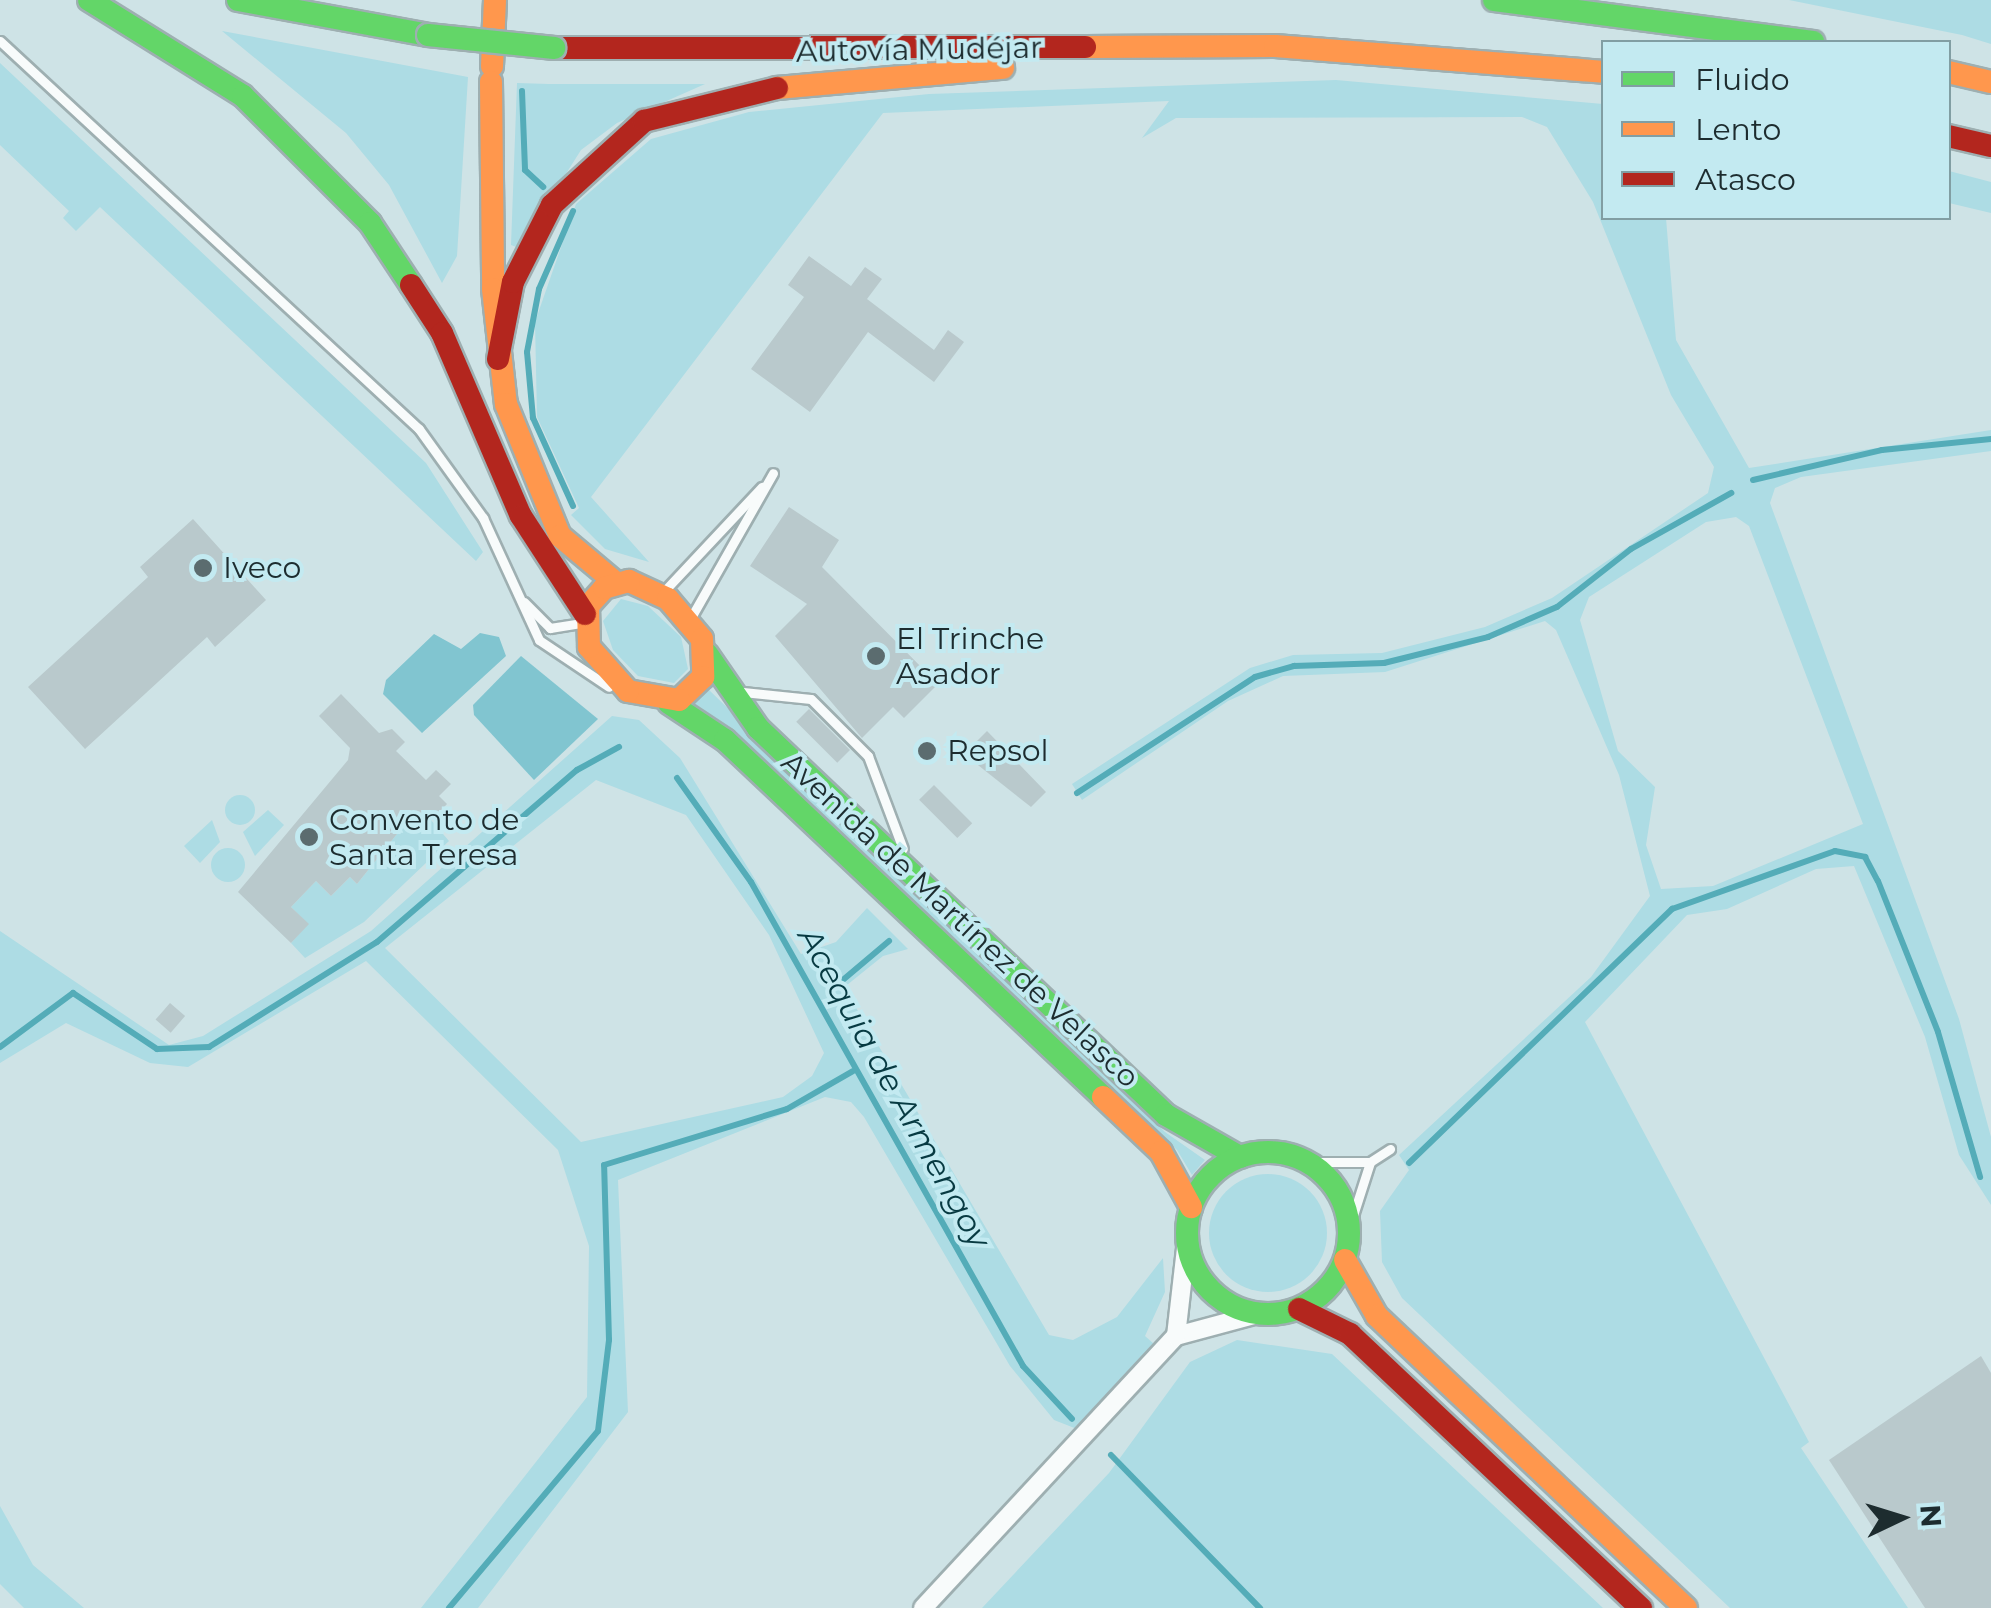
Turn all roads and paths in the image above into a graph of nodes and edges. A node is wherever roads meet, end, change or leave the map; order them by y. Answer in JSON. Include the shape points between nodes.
{"nodes":[{"id":1,"x":89,"y":0,"type":"edge"},
{"id":2,"x":238,"y":0,"type":"edge"},
{"id":3,"x":495,"y":0,"type":"edge"},
{"id":4,"x":1494,"y":0,"type":"edge"},
{"id":5,"x":1679,"y":0,"type":"edge"},
{"id":6,"x":1725,"y":28,"type":"junction"},
{"id":7,"x":0,"y":40,"type":"edge"},
{"id":8,"x":1800,"y":40,"type":"edge"},
{"id":9,"x":1092,"y":45,"type":"junction"},
{"id":10,"x":1601,"y":72,"type":"edge"},
{"id":11,"x":1951,"y":73,"type":"edge"},
{"id":12,"x":492,"y":82,"type":"junction"},
{"id":13,"x":1991,"y":82,"type":"edge"},
{"id":14,"x":1951,"y":137,"type":"edge"},
{"id":15,"x":1991,"y":146,"type":"edge"},
{"id":16,"x":498,"y":358,"type":"junction"},
{"id":17,"x":491,"y":444,"type":"junction"},
{"id":18,"x":616,"y":582,"type":"junction"},
{"id":19,"x":657,"y":592,"type":"junction"},
{"id":20,"x":518,"y":594,"type":"junction"},
{"id":21,"x":585,"y":618,"type":"junction"},
{"id":22,"x":691,"y":622,"type":"junction"},
{"id":23,"x":706,"y":654,"type":"junction"},
{"id":24,"x":727,"y":691,"type":"junction"},
{"id":25,"x":628,"y":692,"type":"junction"},
{"id":26,"x":669,"y":703,"type":"junction"},
{"id":27,"x":909,"y":871,"type":"junction"},
{"id":28,"x":1390,"y":1149,"type":"dead end"},
{"id":29,"x":1240,"y":1157,"type":"junction"},
{"id":30,"x":1309,"y":1162,"type":"junction"},
{"id":31,"x":1370,"y":1162,"type":"junction"},
{"id":32,"x":1191,"y":1207,"type":"junction"},
{"id":33,"x":1350,"y":1228,"type":"junction"},
{"id":34,"x":1187,"y":1239,"type":"junction"},
{"id":35,"x":1346,"y":1260,"type":"junction"},
{"id":36,"x":1299,"y":1309,"type":"junction"},
{"id":37,"x":1258,"y":1314,"type":"junction"},
{"id":38,"x":1176,"y":1336,"type":"junction"},
{"id":39,"x":923,"y":1608,"type":"edge"},
{"id":40,"x":1641,"y":1608,"type":"edge"},
{"id":41,"x":1686,"y":1608,"type":"edge"}],
"edges":[{"from":1,"to":17,"type":"highway","via":[[206,69],[328,174],[420,294]]},
{"from":2,"to":9,"type":"highway","name":"Autovía Mudéjar","bridge":true,"via":[[428,35],[554,48]]},
{"from":3,"to":12,"type":"highway"},
{"from":4,"to":6,"type":"highway"},
{"from":5,"to":6,"type":"highway","via":[[1704,4]]},
{"from":6,"to":8,"type":"highway"},
{"from":7,"to":20,"type":"lane","via":[[419,428],[468,492]]},
{"from":9,"to":10,"type":"highway","name":"Autovía Mudéjar","via":[[1384,50]]},
{"from":9,"to":16,"type":"highway","via":[[1066,64],[751,89],[644,121],[552,205],[513,282]]},
{"from":11,"to":13,"type":"highway"},
{"from":12,"to":16,"type":"highway"},
{"from":12,"to":17,"type":"highway","via":[[480,252]]},
{"from":14,"to":15,"type":"highway"},
{"from":16,"to":18,"type":"highway","via":[[515,436],[548,515],[576,554]]},
{"from":17,"to":21,"type":"highway","via":[[538,548]]},
{"from":18,"to":19,"type":"highway"},
{"from":18,"to":21,"type":"highway"},
{"from":19,"to":22,"type":"highway"},
{"from":19,"to":22,"type":"lane","via":[[690,573],[773,473]]},
{"from":20,"to":21,"type":"lane","via":[[550,628]]},
{"from":20,"to":25,"type":"lane","via":[[554,656],[594,684]]},
{"from":21,"to":25,"type":"highway","via":[[597,660]]},
{"from":22,"to":23,"type":"highway"},
{"from":23,"to":24,"type":"highway","name":"Avenida de Martínez de Velasco"},
{"from":23,"to":26,"type":"highway","via":[[698,686]]},
{"from":24,"to":27,"type":"highway","name":"Avenida de Martínez de Velasco"},
{"from":24,"to":27,"type":"lane","via":[[811,699],[868,756]]},
{"from":25,"to":26,"type":"highway"},
{"from":26,"to":32,"type":"highway","name":"Avenida de Martínez de Velasco","via":[[725,740],[1146,1137]]},
{"from":27,"to":29,"type":"highway","name":"Avenida de Martínez de Velasco","via":[[1190,1136]]},
{"from":28,"to":31,"type":"lane"},
{"from":29,"to":30,"type":"highway","via":[[1268,1152]]},
{"from":29,"to":32,"type":"highway","via":[[1215,1171]]},
{"from":30,"to":31,"type":"lane"},
{"from":30,"to":33,"type":"highway","via":[[1333,1184]]},
{"from":31,"to":33,"type":"lane"},
{"from":32,"to":34,"type":"highway"},
{"from":33,"to":35,"type":"highway"},
{"from":34,"to":37,"type":"highway","via":[[1214,1295]]},
{"from":34,"to":38,"type":"street"},
{"from":35,"to":36,"type":"highway","via":[[1332,1284]]},
{"from":35,"to":41,"type":"highway","via":[[1377,1316]]},
{"from":36,"to":37,"type":"highway"},
{"from":36,"to":40,"type":"highway","via":[[1350,1334]]},
{"from":37,"to":38,"type":"street"},
{"from":38,"to":39,"type":"street"}]}
